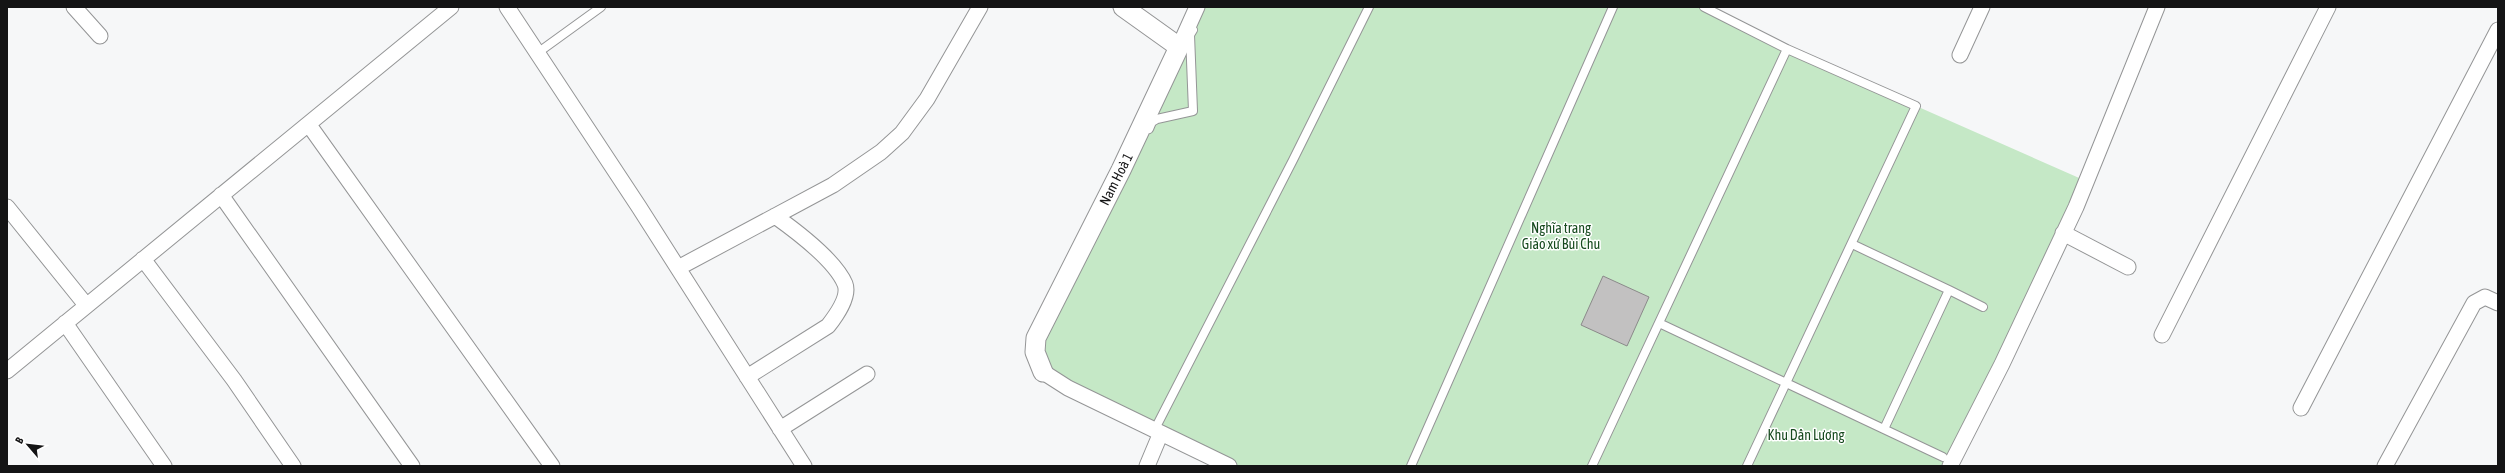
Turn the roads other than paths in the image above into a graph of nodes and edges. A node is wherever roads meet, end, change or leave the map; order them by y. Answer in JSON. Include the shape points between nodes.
{"nodes":[{"id":1,"x":74,"y":7,"type":"edge"},
{"id":2,"x":451,"y":7,"type":"edge"},
{"id":3,"x":507,"y":7,"type":"edge"},
{"id":4,"x":601,"y":7,"type":"edge"},
{"id":5,"x":980,"y":7,"type":"edge"},
{"id":6,"x":1124,"y":7,"type":"edge"},
{"id":7,"x":1197,"y":7,"type":"edge"},
{"id":8,"x":1203,"y":7,"type":"edge"},
{"id":9,"x":1369,"y":7,"type":"edge"},
{"id":10,"x":1613,"y":7,"type":"edge"},
{"id":11,"x":1704,"y":7,"type":"edge"},
{"id":12,"x":1982,"y":7,"type":"edge"},
{"id":13,"x":2157,"y":7,"type":"edge"},
{"id":14,"x":2328,"y":7,"type":"edge"},
{"id":15,"x":2498,"y":30,"type":"edge"},
{"id":16,"x":100,"y":36,"type":"dead end"},
{"id":17,"x":1179,"y":47,"type":"junction"},
{"id":18,"x":1787,"y":49,"type":"junction"},
{"id":19,"x":536,"y":54,"type":"junction"},
{"id":20,"x":1960,"y":55,"type":"dead end"},
{"id":21,"x":309,"y":124,"type":"junction"},
{"id":22,"x":221,"y":195,"type":"junction"},
{"id":23,"x":7,"y":208,"type":"edge"},
{"id":24,"x":775,"y":216,"type":"junction"},
{"id":25,"x":2063,"y":233,"type":"junction"},
{"id":26,"x":1852,"y":244,"type":"junction"},
{"id":27,"x":143,"y":258,"type":"junction"},
{"id":28,"x":2128,"y":267,"type":"dead end"},
{"id":29,"x":678,"y":268,"type":"junction"},
{"id":30,"x":1949,"y":290,"type":"junction"},
{"id":31,"x":2498,"y":303,"type":"edge"},
{"id":32,"x":86,"y":305,"type":"junction"},
{"id":33,"x":1983,"y":307,"type":"dead end"},
{"id":34,"x":65,"y":323,"type":"junction"},
{"id":35,"x":1659,"y":323,"type":"junction"},
{"id":36,"x":2162,"y":335,"type":"dead end"},
{"id":37,"x":7,"y":371,"type":"edge"},
{"id":38,"x":1043,"y":372,"type":"joint"},
{"id":39,"x":867,"y":374,"type":"dead end"},
{"id":40,"x":747,"y":377,"type":"junction"},
{"id":41,"x":1787,"y":383,"type":"junction"},
{"id":42,"x":2301,"y":408,"type":"dead end"},
{"id":43,"x":780,"y":429,"type":"junction"},
{"id":44,"x":1884,"y":429,"type":"junction"},
{"id":45,"x":1158,"y":431,"type":"junction"},
{"id":46,"x":1946,"y":461,"type":"edge"},
{"id":47,"x":164,"y":466,"type":"edge"},
{"id":48,"x":293,"y":466,"type":"edge"},
{"id":49,"x":412,"y":466,"type":"edge"},
{"id":50,"x":552,"y":466,"type":"edge"},
{"id":51,"x":804,"y":466,"type":"edge"},
{"id":52,"x":1146,"y":466,"type":"edge"},
{"id":53,"x":1229,"y":466,"type":"edge"},
{"id":54,"x":1238,"y":466,"type":"edge"},
{"id":55,"x":1411,"y":466,"type":"edge"},
{"id":56,"x":1592,"y":466,"type":"edge"},
{"id":57,"x":1747,"y":466,"type":"edge"},
{"id":58,"x":2385,"y":466,"type":"edge"}],
"edges":[{"from":1,"to":16,"type":"street"},
{"from":2,"to":21,"type":"street"},
{"from":3,"to":19,"type":"street"},
{"from":4,"to":19,"type":"lane"},
{"from":5,"to":24,"type":"street","via":[[927,99],[902,133],[881,152],[833,185]]},
{"from":6,"to":17,"type":"street"},
{"from":7,"to":17,"type":"street"},
{"from":8,"to":45,"type":"lane","via":[[1190,36],[1193,111],[1152,122],[1040,339],[1039,350],[1048,369]]},
{"from":9,"to":45,"type":"lane"},
{"from":10,"to":55,"type":"lane"},
{"from":11,"to":18,"type":"lane"},
{"from":12,"to":20,"type":"street"},
{"from":13,"to":25,"type":"street"},
{"from":14,"to":36,"type":"street"},
{"from":15,"to":42,"type":"street"},
{"from":17,"to":38,"type":"street","name":"Nam Hoà 1","via":[[1124,164],[1036,338],[1035,352]]},
{"from":18,"to":26,"type":"lane","via":[[1916,106]]},
{"from":18,"to":35,"type":"lane"},
{"from":19,"to":29,"type":"street"},
{"from":21,"to":22,"type":"street"},
{"from":21,"to":50,"type":"street"},
{"from":22,"to":27,"type":"street"},
{"from":22,"to":49,"type":"street"},
{"from":23,"to":32,"type":"street"},
{"from":24,"to":29,"type":"street"},
{"from":24,"to":40,"type":"street","via":[[793,229],[832,267],[845,285],[845,293],[835,317],[828,326]]},
{"from":25,"to":28,"type":"street"},
{"from":25,"to":46,"type":"street","via":[[2002,364]]},
{"from":26,"to":30,"type":"lane"},
{"from":26,"to":41,"type":"lane"},
{"from":27,"to":32,"type":"street"},
{"from":27,"to":48,"type":"street","via":[[234,380]]},
{"from":29,"to":40,"type":"street"},
{"from":30,"to":33,"type":"lane"},
{"from":30,"to":44,"type":"lane"},
{"from":31,"to":58,"type":"street","via":[[2485,298],[2474,303]]},
{"from":32,"to":34,"type":"street"},
{"from":34,"to":37,"type":"street"},
{"from":34,"to":47,"type":"street"},
{"from":35,"to":41,"type":"lane"},
{"from":35,"to":56,"type":"lane"},
{"from":38,"to":45,"type":"street","via":[[1068,388]]},
{"from":39,"to":43,"type":"street"},
{"from":40,"to":43,"type":"street"},
{"from":41,"to":44,"type":"lane"},
{"from":41,"to":57,"type":"lane"},
{"from":43,"to":51,"type":"street"},
{"from":44,"to":46,"type":"lane"},
{"from":45,"to":52,"type":"street"},
{"from":45,"to":53,"type":"street"},
{"from":45,"to":54,"type":"lane"}]}
